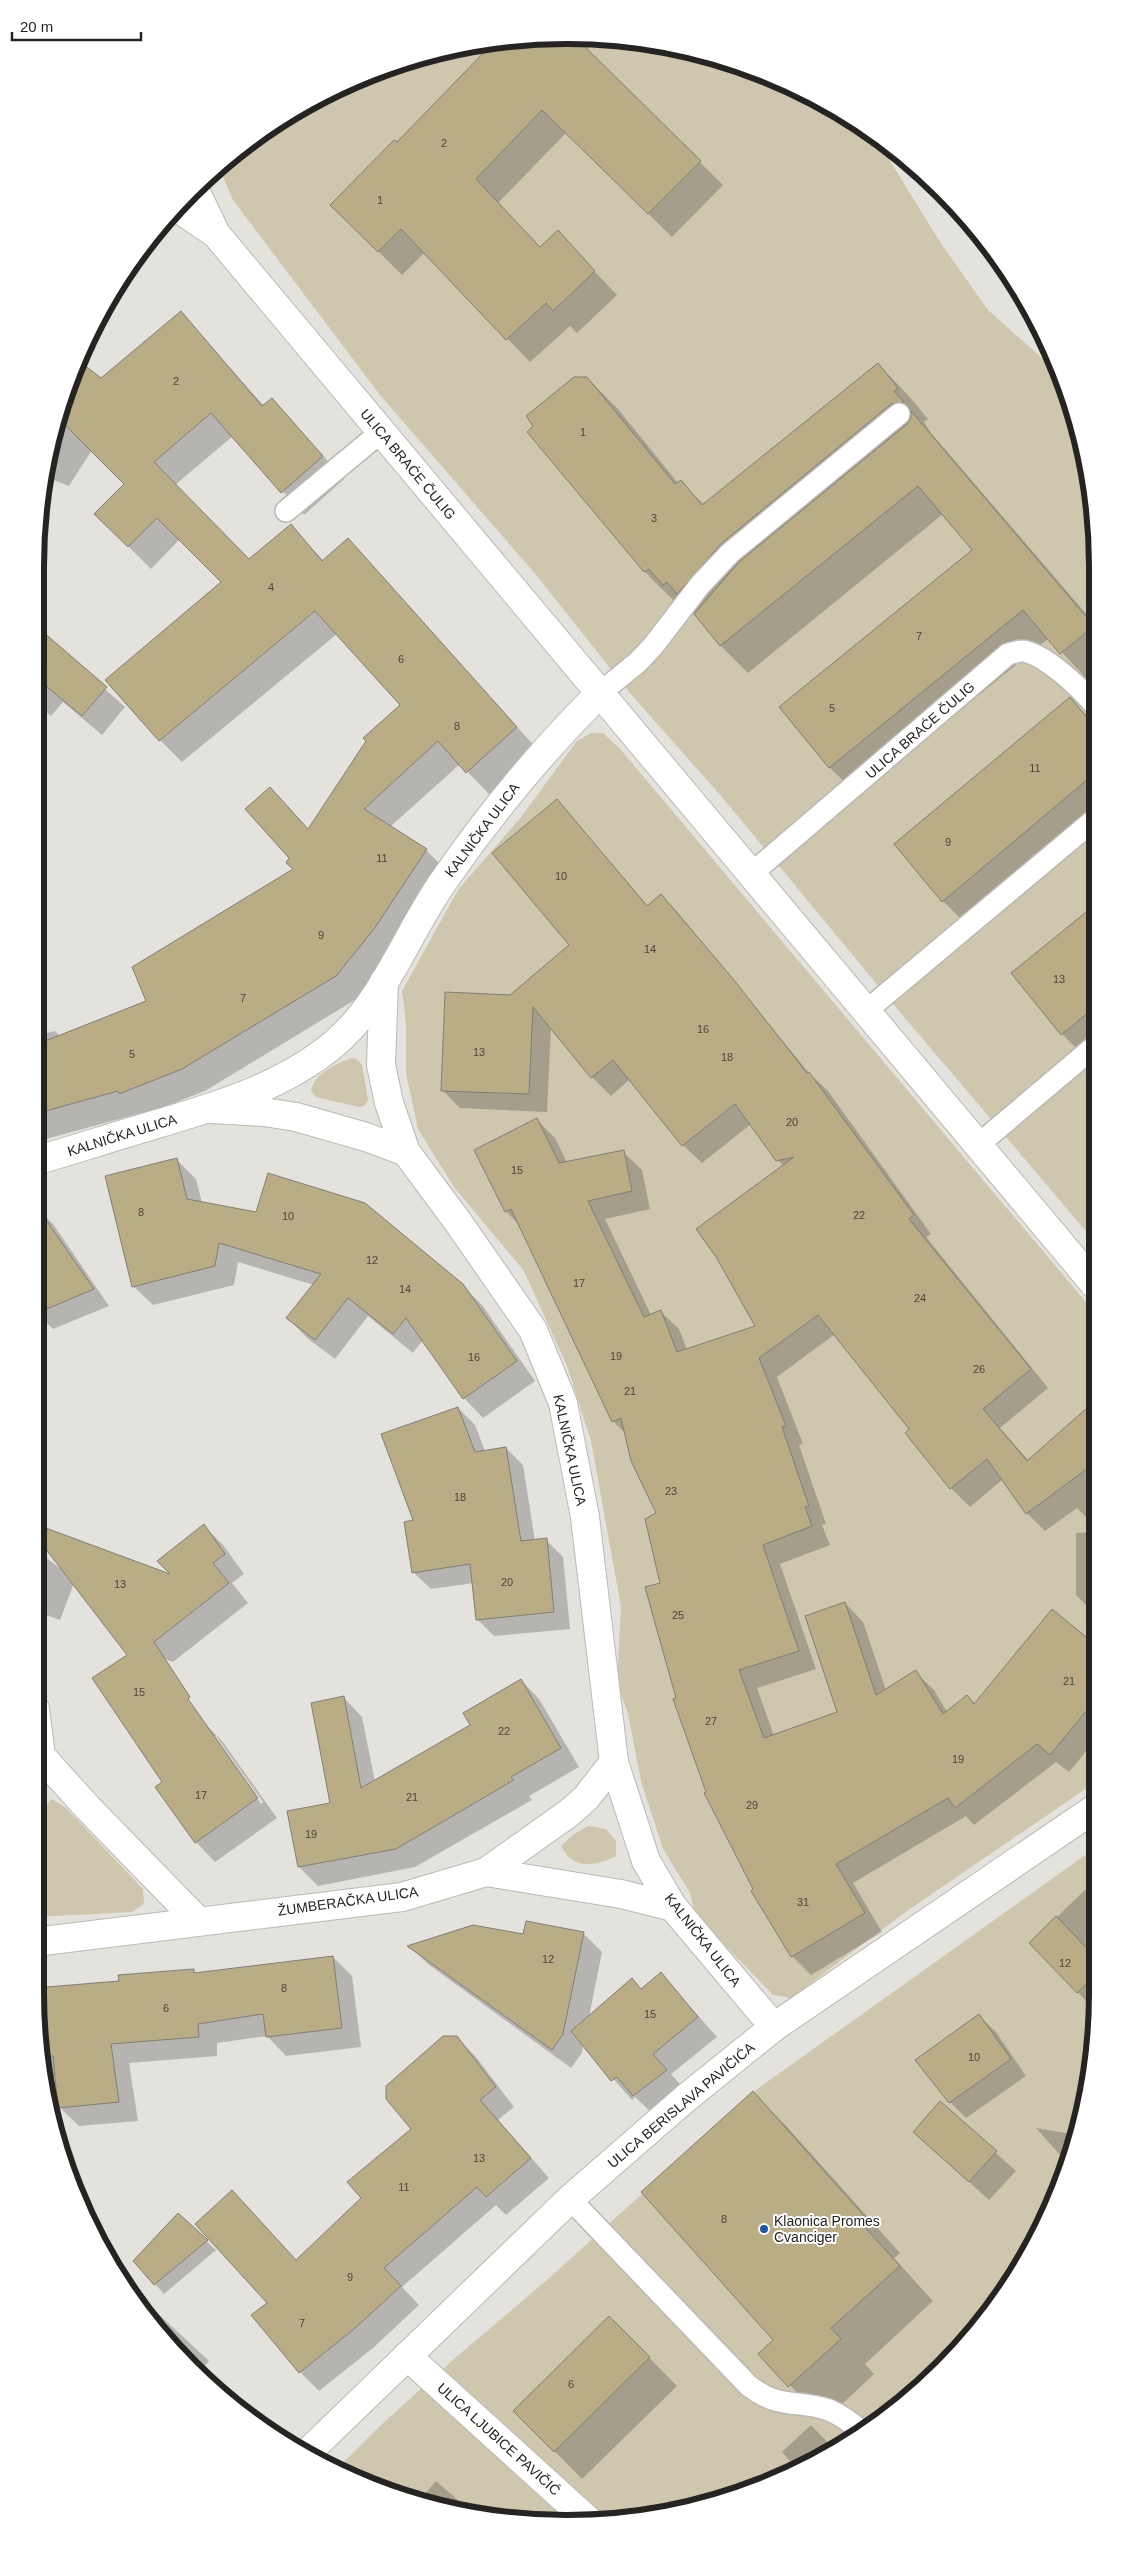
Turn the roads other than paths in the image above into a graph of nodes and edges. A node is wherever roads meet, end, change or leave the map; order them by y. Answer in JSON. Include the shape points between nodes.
{"nodes":[{"id":1,"x":198,"y":196,"type":"edge"},
{"id":2,"x":183,"y":212,"type":"edge"},
{"id":3,"x":216,"y":234,"type":"junction"},
{"id":4,"x":899,"y":414,"type":"dead end"},
{"id":5,"x":382,"y":432,"type":"junction"},
{"id":6,"x":286,"y":511,"type":"dead end"},
{"id":7,"x":600,"y":693,"type":"junction"},
{"id":8,"x":1089,"y":699,"type":"edge"},
{"id":9,"x":1089,"y":824,"type":"edge"},
{"id":10,"x":751,"y":874,"type":"junction"},
{"id":11,"x":384,"y":982,"type":"junction"},
{"id":12,"x":866,"y":1011,"type":"junction"},
{"id":13,"x":1089,"y":1051,"type":"edge"},
{"id":14,"x":208,"y":1108,"type":"junction"},
{"id":15,"x":978,"y":1145,"type":"junction"},
{"id":16,"x":406,"y":1152,"type":"junction"},
{"id":17,"x":44,"y":1158,"type":"edge"},
{"id":18,"x":1089,"y":1273,"type":"edge"},
{"id":19,"x":614,"y":1762,"type":"junction"},
{"id":20,"x":44,"y":1770,"type":"edge"},
{"id":21,"x":1089,"y":1811,"type":"edge"},
{"id":22,"x":486,"y":1872,"type":"junction"},
{"id":23,"x":674,"y":1907,"type":"junction"},
{"id":24,"x":198,"y":1921,"type":"junction"},
{"id":25,"x":44,"y":1941,"type":"edge"},
{"id":26,"x":774,"y":2027,"type":"junction"},
{"id":27,"x":570,"y":2199,"type":"junction"},
{"id":28,"x":407,"y":2356,"type":"junction"},
{"id":29,"x":856,"y":2427,"type":"edge"},
{"id":30,"x":310,"y":2448,"type":"edge"},
{"id":31,"x":582,"y":2515,"type":"edge"}],
"edges":[{"from":1,"to":3,"type":"street","name":"ULICA BRAĆE ČULIG"},
{"from":2,"to":3,"type":"street","name":"ULICA BRAĆE ČULIG"},
{"from":3,"to":5,"type":"street","name":"ULICA BRAĆE ČULIG"},
{"from":4,"to":7,"type":"lane","via":[[730,553],[700,585],[653,646]]},
{"from":5,"to":6,"type":"lane"},
{"from":5,"to":7,"type":"street","name":"ULICA BRAĆE ČULIG"},
{"from":7,"to":10,"type":"street","name":"ULICA BRAĆE ČULIG"},
{"from":7,"to":11,"type":"street","name":"KALNIČKA ULICA","via":[[552,742],[444,879]]},
{"from":8,"to":10,"type":"lane","name":"ULICA BRAĆE ČULIG","via":[[1062,673],[1041,660],[1023,651],[1008,654]]},
{"from":9,"to":12,"type":"lane"},
{"from":10,"to":12,"type":"street","name":"ULICA BRAĆE ČULIG"},
{"from":11,"to":14,"type":"street","name":"KALNIČKA ULICA","via":[[353,1027],[313,1060],[280,1080]]},
{"from":11,"to":16,"type":"street","name":"KALNIČKA ULICA","via":[[381,1065]]},
{"from":12,"to":15,"type":"street","name":"ULICA BRAĆE ČULIG"},
{"from":13,"to":15,"type":"lane"},
{"from":14,"to":16,"type":"street","name":"KALNIČKA ULICA","via":[[296,1118],[366,1137]]},
{"from":14,"to":17,"type":"street","name":"KALNIČKA ULICA"},
{"from":15,"to":18,"type":"street","name":"ULICA BRAĆE ČULIG"},
{"from":16,"to":19,"type":"street","name":"KALNIČKA ULICA","via":[[533,1330],[563,1403],[585,1518]]},
{"from":19,"to":22,"type":"street","via":[[569,1814]]},
{"from":19,"to":23,"type":"street","name":"KALNIČKA ULICA","via":[[646,1861]]},
{"from":20,"to":24,"type":"street","via":[[88,1808]]},
{"from":21,"to":26,"type":"street","name":"ULICA BERISLAVA PAVIČIĆA"},
{"from":22,"to":23,"type":"street","name":"ŽUMBERAČKA ULICA","via":[[620,1894]]},
{"from":22,"to":24,"type":"street","name":"ŽUMBERAČKA ULICA","via":[[402,1897]]},
{"from":23,"to":26,"type":"street","name":"KALNIČKA ULICA"},
{"from":24,"to":25,"type":"street","name":"ŽUMBERAČKA ULICA"},
{"from":26,"to":27,"type":"street","name":"ULICA BERISLAVA PAVIČIĆA"},
{"from":27,"to":28,"type":"street","name":"ULICA BERISLAVA PAVIČIĆA"},
{"from":27,"to":29,"type":"lane","via":[[761,2396],[828,2410]]},
{"from":28,"to":30,"type":"street","name":"ULICA BERISLAVA PAVIČIĆA"},
{"from":28,"to":31,"type":"street","name":"ULICA LJUBICE PAVIČIĆ"}]}
